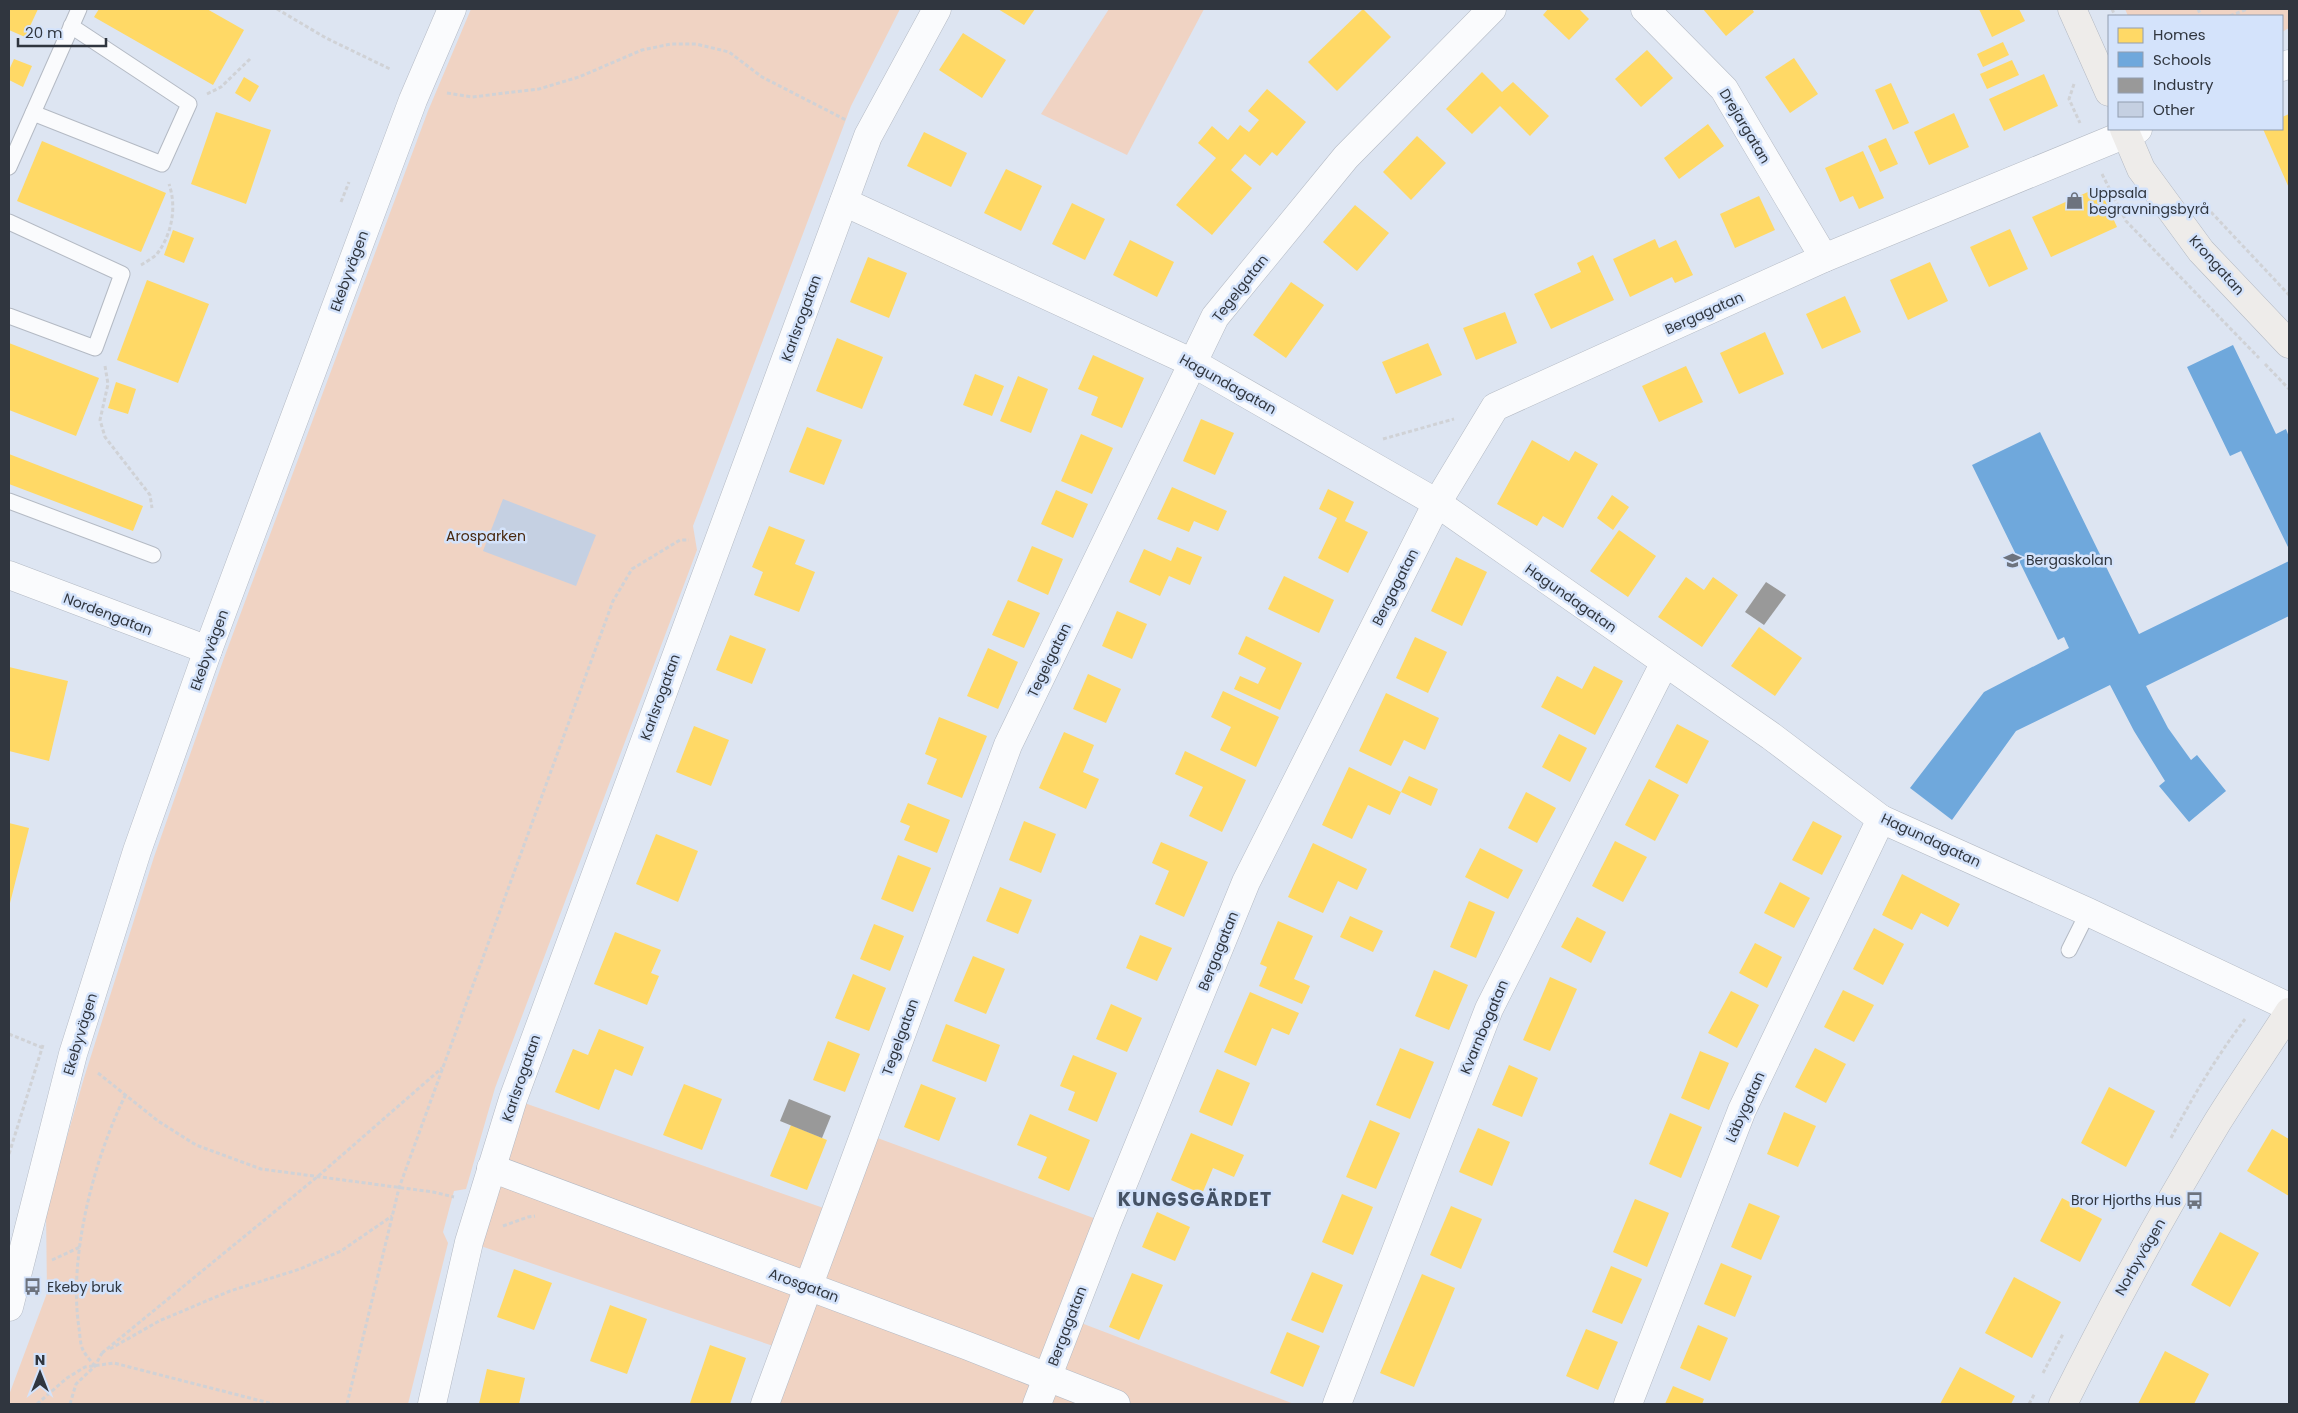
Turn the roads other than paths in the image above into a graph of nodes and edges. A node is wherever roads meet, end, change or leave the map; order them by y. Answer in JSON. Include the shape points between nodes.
{"nodes":[{"id":1,"x":79,"y":9,"type":"edge"},
{"id":2,"x":452,"y":9,"type":"edge"},
{"id":3,"x":937,"y":9,"type":"edge"},
{"id":4,"x":1492,"y":9,"type":"edge"},
{"id":5,"x":1645,"y":9,"type":"edge"},
{"id":6,"x":2072,"y":9,"type":"edge"},
{"id":7,"x":72,"y":26,"type":"junction"},
{"id":8,"x":2108,"y":90,"type":"edge"},
{"id":9,"x":33,"y":113,"type":"junction"},
{"id":10,"x":2129,"y":130,"type":"edge"},
{"id":11,"x":9,"y":167,"type":"edge"},
{"id":12,"x":844,"y":202,"type":"junction"},
{"id":13,"x":9,"y":222,"type":"edge"},
{"id":14,"x":1824,"y":258,"type":"junction"},
{"id":15,"x":9,"y":316,"type":"edge"},
{"id":16,"x":2289,"y":344,"type":"edge"},
{"id":17,"x":1193,"y":363,"type":"junction"},
{"id":18,"x":9,"y":501,"type":"edge"},
{"id":19,"x":1437,"y":503,"type":"junction"},
{"id":20,"x":152,"y":556,"type":"dead end"},
{"id":21,"x":9,"y":576,"type":"edge"},
{"id":22,"x":208,"y":650,"type":"junction"},
{"id":23,"x":1664,"y":664,"type":"junction"},
{"id":24,"x":1881,"y":819,"type":"junction"},
{"id":25,"x":2088,"y":912,"type":"junction"},
{"id":26,"x":2069,"y":950,"type":"dead end"},
{"id":27,"x":2289,"y":1007,"type":"edge"},
{"id":28,"x":2289,"y":1012,"type":"edge"},
{"id":29,"x":491,"y":1168,"type":"junction"},
{"id":30,"x":808,"y":1287,"type":"junction"},
{"id":31,"x":9,"y":1307,"type":"edge"},
{"id":32,"x":1047,"y":1378,"type":"junction"},
{"id":33,"x":432,"y":1404,"type":"edge"},
{"id":34,"x":765,"y":1404,"type":"edge"},
{"id":35,"x":1037,"y":1404,"type":"edge"},
{"id":36,"x":1116,"y":1404,"type":"edge"},
{"id":37,"x":1337,"y":1404,"type":"edge"},
{"id":38,"x":1628,"y":1404,"type":"edge"},
{"id":39,"x":2063,"y":1404,"type":"edge"}],
"edges":[{"from":1,"to":7,"type":"lane"},
{"from":2,"to":22,"type":"street","name":"Ekebyvägen","via":[[412,100]]},
{"from":3,"to":12,"type":"street","name":"Karlsrogatan","via":[[868,136]]},
{"from":4,"to":17,"type":"street","name":"Tegelgatan","via":[[1346,157],[1215,317]]},
{"from":5,"to":14,"type":"street","name":"Drejargatan","via":[[1724,88]]},
{"from":6,"to":8,"type":"street"},
{"from":7,"to":9,"type":"lane"},
{"from":7,"to":9,"type":"lane","via":[[189,104],[162,164]]},
{"from":9,"to":11,"type":"lane"},
{"from":10,"to":14,"type":"street","name":"Bergagatan"},
{"from":10,"to":16,"type":"street","name":"Krongatan","via":[[2140,169],[2201,250]]},
{"from":12,"to":17,"type":"street","name":"Hagundagatan"},
{"from":12,"to":29,"type":"street","name":"Karlsrogatan","via":[[513,1099]]},
{"from":13,"to":15,"type":"lane","via":[[122,274],[95,348]]},
{"from":14,"to":19,"type":"street","name":"Bergagatan","via":[[1495,407]]},
{"from":17,"to":19,"type":"street","name":"Hagundagatan"},
{"from":17,"to":30,"type":"street","name":"Tegelgatan","via":[[1008,745]]},
{"from":18,"to":20,"type":"lane"},
{"from":19,"to":23,"type":"street","name":"Hagundagatan"},
{"from":19,"to":32,"type":"street","name":"Bergagatan","via":[[1246,882]]},
{"from":21,"to":22,"type":"street","name":"Nordengatan"},
{"from":22,"to":31,"type":"street","name":"Ekebyvägen","via":[[138,851],[74,1054]]},
{"from":23,"to":24,"type":"street","name":"Hagundagatan","via":[[1771,736]]},
{"from":23,"to":37,"type":"street","name":"Kvarnbogatan","via":[[1489,1009]]},
{"from":24,"to":25,"type":"street","name":"Hagundagatan"},
{"from":24,"to":38,"type":"street","name":"Läbygatan","via":[[1742,1110]]},
{"from":25,"to":26,"type":"lane"},
{"from":25,"to":27,"type":"street","name":"Hagundagatan"},
{"from":28,"to":39,"type":"street","name":"Norbyvägen","via":[[2190,1168],[2112,1306]]},
{"from":29,"to":30,"type":"street","name":"Arosgatan"},
{"from":29,"to":33,"type":"street","name":"Karlsrogatan","via":[[469,1242]]},
{"from":30,"to":32,"type":"street","name":"Arosgatan"},
{"from":30,"to":34,"type":"street","name":"Tegelgatan"},
{"from":32,"to":35,"type":"street","name":"Bergagatan"},
{"from":32,"to":36,"type":"street","name":"Arosgatan"}]}
